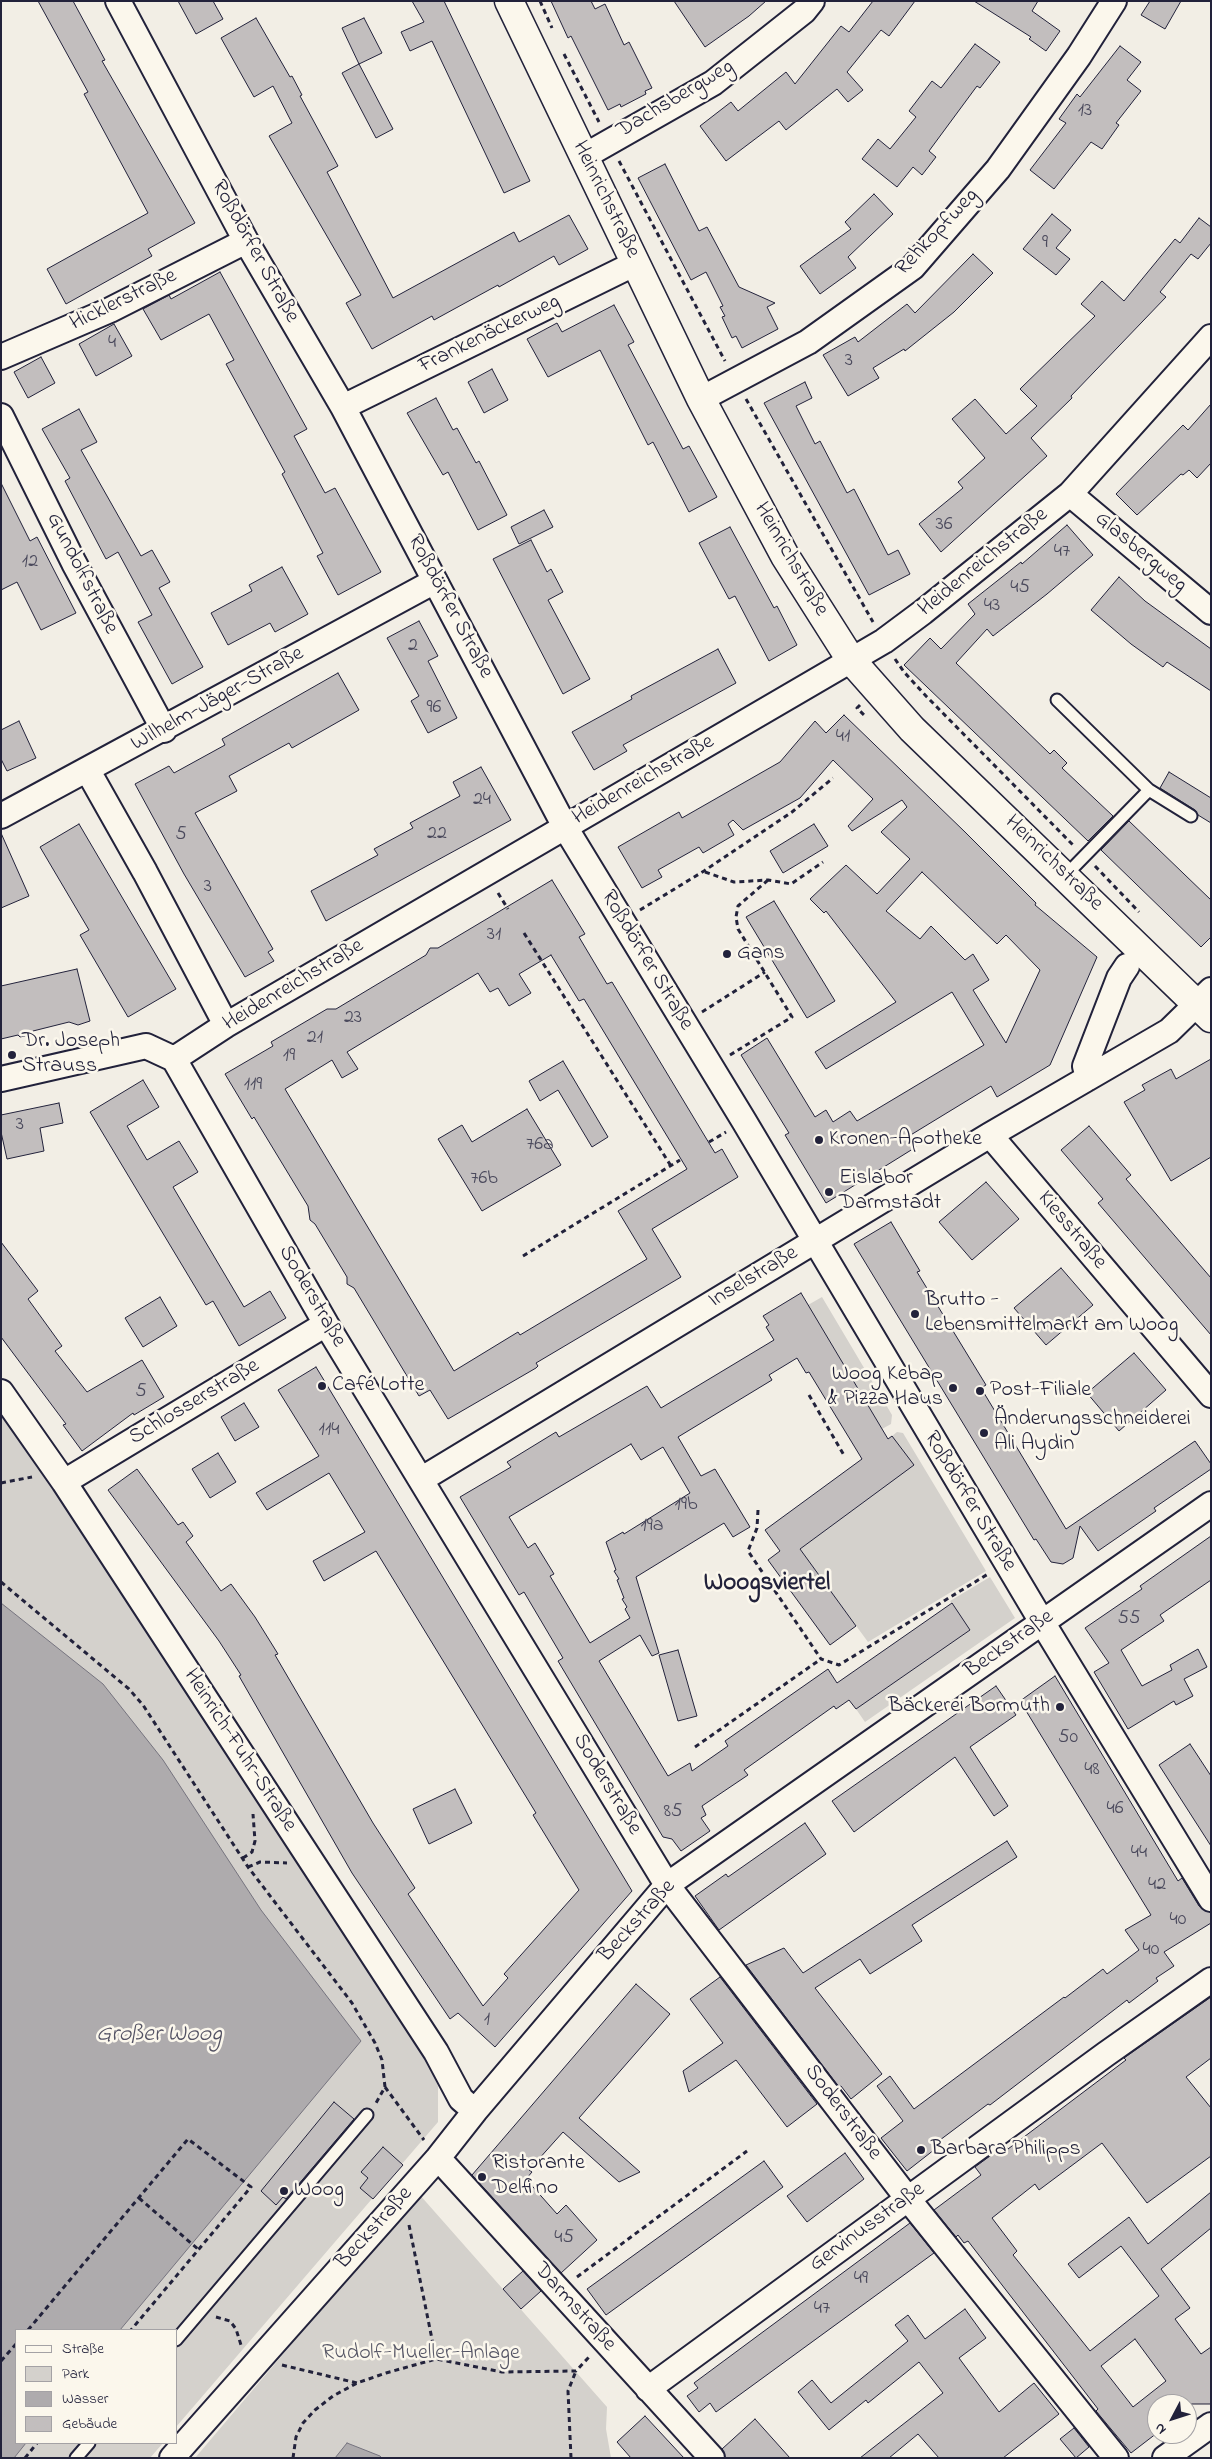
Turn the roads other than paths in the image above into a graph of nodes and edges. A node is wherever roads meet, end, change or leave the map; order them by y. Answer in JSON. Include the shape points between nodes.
{"nodes":[{"id":1,"x":118,"y":1,"type":"edge"},
{"id":2,"x":509,"y":1,"type":"edge"},
{"id":3,"x":812,"y":1,"type":"edge"},
{"id":4,"x":1114,"y":1,"type":"edge"},
{"id":5,"x":583,"y":157,"type":"junction"},
{"id":6,"x":246,"y":240,"type":"junction"},
{"id":7,"x":636,"y":263,"type":"junction"},
{"id":8,"x":1211,"y":338,"type":"edge"},
{"id":9,"x":1,"y":357,"type":"edge"},
{"id":10,"x":701,"y":399,"type":"junction"},
{"id":11,"x":344,"y":407,"type":"junction"},
{"id":12,"x":1,"y":416,"type":"edge"},
{"id":13,"x":1070,"y":494,"type":"junction"},
{"id":14,"x":435,"y":581,"type":"junction"},
{"id":15,"x":1211,"y":612,"type":"edge"},
{"id":16,"x":851,"y":660,"type":"junction"},
{"id":17,"x":1057,"y":700,"type":"dead end"},
{"id":18,"x":164,"y":730,"type":"junction"},
{"id":19,"x":88,"y":771,"type":"junction"},
{"id":20,"x":1149,"y":790,"type":"junction"},
{"id":21,"x":1,"y":816,"type":"edge"},
{"id":22,"x":1191,"y":816,"type":"dead end"},
{"id":23,"x":565,"y":827,"type":"junction"},
{"id":24,"x":1065,"y":876,"type":"junction"},
{"id":25,"x":1127,"y":966,"type":"dead end"},
{"id":26,"x":1206,"y":1004,"type":"edge"},
{"id":27,"x":226,"y":1025,"type":"junction"},
{"id":28,"x":174,"y":1059,"type":"junction"},
{"id":29,"x":1088,"y":1078,"type":"junction"},
{"id":30,"x":1,"y":1079,"type":"edge"},
{"id":31,"x":990,"y":1135,"type":"junction"},
{"id":32,"x":814,"y":1242,"type":"junction"},
{"id":33,"x":326,"y":1324,"type":"junction"},
{"id":34,"x":1,"y":1392,"type":"edge"},
{"id":35,"x":1211,"y":1395,"type":"edge"},
{"id":36,"x":61,"y":1477,"type":"junction"},
{"id":37,"x":422,"y":1479,"type":"junction"},
{"id":38,"x":1211,"y":1504,"type":"edge"},
{"id":39,"x":1042,"y":1622,"type":"junction"},
{"id":40,"x":667,"y":1885,"type":"junction"},
{"id":41,"x":1211,"y":1900,"type":"edge"},
{"id":42,"x":1211,"y":1980,"type":"edge"},
{"id":43,"x":475,"y":2111,"type":"junction"},
{"id":44,"x":367,"y":2115,"type":"road end"},
{"id":45,"x":438,"y":2158,"type":"junction"},
{"id":46,"x":908,"y":2199,"type":"junction"},
{"id":47,"x":178,"y":2338,"type":"edge"},
{"id":48,"x":648,"y":2389,"type":"junction"},
{"id":49,"x":1211,"y":2425,"type":"edge"},
{"id":50,"x":88,"y":2444,"type":"edge"},
{"id":51,"x":76,"y":2458,"type":"edge"},
{"id":52,"x":172,"y":2458,"type":"edge"},
{"id":53,"x":712,"y":2458,"type":"edge"},
{"id":54,"x":1116,"y":2458,"type":"edge"},
{"id":55,"x":1165,"y":2458,"type":"edge"}],
"edges":[{"from":1,"to":6,"type":"street","name":"Roßdörfer Straße"},
{"from":2,"to":5,"type":"main road","name":"Heinrichstraße"},
{"from":3,"to":5,"type":"street","name":"Dachsbergweg","via":[[804,11],[713,83]]},
{"from":4,"to":10,"type":"street","name":"Rehkopfweg","via":[[1079,56],[998,168],[913,267],[808,342]]},
{"from":5,"to":7,"type":"main road","name":"Heinrichstraße"},
{"from":6,"to":9,"type":"street","name":"Hicklerstraße","via":[[110,310]]},
{"from":6,"to":11,"type":"street","name":"Roßdörfer Straße"},
{"from":7,"to":10,"type":"main road","name":"Heinrichstraße"},
{"from":7,"to":11,"type":"street","name":"Frankenäckerweg"},
{"from":8,"to":13,"type":"street","name":"Heidenreichstraße"},
{"from":10,"to":16,"type":"main road","name":"Heinrichstraße","via":[[785,556]]},
{"from":11,"to":14,"type":"street","name":"Roßdörfer Straße"},
{"from":12,"to":18,"type":"street","name":"Gundolfstraße","via":[[74,563]]},
{"from":13,"to":15,"type":"street","name":"Glasbergweg"},
{"from":13,"to":16,"type":"street","name":"Heidenreichstraße","via":[[884,641]]},
{"from":14,"to":18,"type":"street","name":"Wilhelm-Jäger-Straße"},
{"from":14,"to":23,"type":"street","name":"Roßdörfer Straße"},
{"from":16,"to":23,"type":"street","name":"Heidenreichstraße"},
{"from":16,"to":24,"type":"main road","name":"Heinrichstraße","via":[[912,729]]},
{"from":17,"to":20,"type":"lane"},
{"from":18,"to":19,"type":"street","name":"Wilhelm-Jäger-Straße"},
{"from":19,"to":21,"type":"street","name":"Wilhelm-Jäger-Straße"},
{"from":19,"to":27,"type":"street"},
{"from":20,"to":22,"type":"lane"},
{"from":20,"to":24,"type":"lane"},
{"from":23,"to":27,"type":"street","name":"Heidenreichstraße"},
{"from":23,"to":32,"type":"street","name":"Roßdörfer Straße"},
{"from":24,"to":26,"type":"main road","name":"Heinrichstraße"},
{"from":25,"to":29,"type":"street","via":[[1118,978],[1085,1066]]},
{"from":26,"to":29,"type":"street","name":"Inselstraße","via":[[1169,1031]]},
{"from":27,"to":28,"type":"street","name":"Heidenreichstraße"},
{"from":28,"to":30,"type":"street","via":[[146,1046]]},
{"from":28,"to":33,"type":"street","name":"Soderstraße"},
{"from":29,"to":31,"type":"street","name":"Inselstraße"},
{"from":31,"to":32,"type":"street","name":"Inselstraße"},
{"from":31,"to":35,"type":"street","name":"Kiesstraße"},
{"from":32,"to":37,"type":"street","name":"Inselstraße"},
{"from":32,"to":39,"type":"street","name":"Roßdörfer Straße"},
{"from":33,"to":36,"type":"street","name":"Schlosserstraße"},
{"from":33,"to":37,"type":"street","name":"Soderstraße"},
{"from":34,"to":36,"type":"street","name":"Heinrich-Fuhr-Straße"},
{"from":36,"to":43,"type":"street","name":"Heinrich-Fuhr-Straße","via":[[436,2052],[462,2099]]},
{"from":37,"to":40,"type":"street","name":"Soderstraße"},
{"from":38,"to":39,"type":"street","name":"Beckstraße"},
{"from":39,"to":40,"type":"street","name":"Beckstraße"},
{"from":39,"to":41,"type":"street","name":"Roßdörfer Straße"},
{"from":40,"to":43,"type":"street","name":"Beckstraße"},
{"from":40,"to":46,"type":"street","name":"Soderstraße"},
{"from":42,"to":46,"type":"street","name":"Gervinusstraße"},
{"from":43,"to":45,"type":"street","name":"Beckstraße"},
{"from":44,"to":47,"type":"lane"},
{"from":45,"to":48,"type":"street","name":"Darmstraße"},
{"from":45,"to":52,"type":"street","name":"Beckstraße"},
{"from":46,"to":48,"type":"street","name":"Gervinusstraße"},
{"from":46,"to":54,"type":"street","name":"Soderstraße"},
{"from":48,"to":53,"type":"street","name":"Darmstraße"},
{"from":49,"to":55,"type":"street"},
{"from":50,"to":51,"type":"lane"}]}
